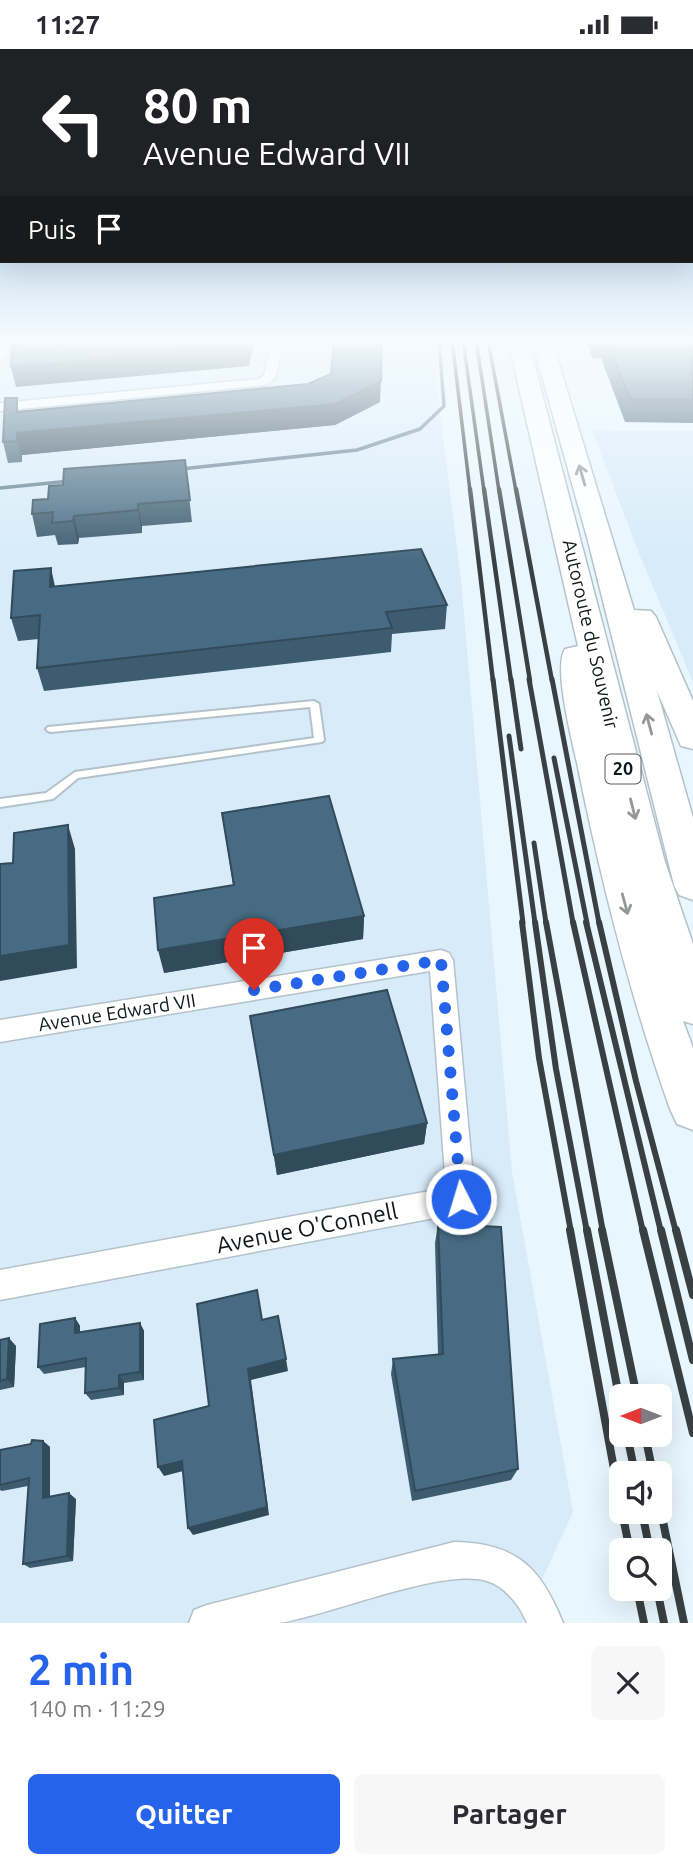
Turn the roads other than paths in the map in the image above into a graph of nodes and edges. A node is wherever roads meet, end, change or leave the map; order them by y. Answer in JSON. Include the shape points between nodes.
{"nodes":[{"id":1,"x":537,"y":413,"type":"edge"},
{"id":2,"x":564,"y":413,"type":"edge"},
{"id":3,"x":566,"y":528,"type":"junction"},
{"id":4,"x":601,"y":541,"type":"junction"},
{"id":5,"x":51,"y":729,"type":"dead end"},
{"id":6,"x":693,"y":738,"type":"edge"},
{"id":7,"x":0,"y":803,"type":"edge"},
{"id":8,"x":693,"y":885,"type":"edge"},
{"id":9,"x":441,"y":960,"type":"joint"},
{"id":10,"x":693,"y":1006,"type":"edge"},
{"id":11,"x":0,"y":1031,"type":"edge"},
{"id":12,"x":693,"y":1109,"type":"edge"},
{"id":13,"x":0,"y":1285,"type":"edge"},
{"id":14,"x":207,"y":1623,"type":"edge"},
{"id":15,"x":545,"y":1623,"type":"edge"}],
"edges":[{"from":1,"to":3,"type":"highway","name":"Autoroute du Souvenir","number":"20"},
{"from":4,"to":2,"type":"highway","name":"Autoroute du Souvenir","number":"20","one_way":true},
{"from":3,"to":10,"type":"highway","name":"Autoroute du Souvenir","number":"20","one_way":true,"via":[[643,849]]},
{"from":3,"to":12,"type":"highway","one_way":true,"via":[[579,694],[611,845],[647,979]]},
{"from":4,"to":6,"type":"highway","via":[[645,624]]},
{"from":8,"to":4,"type":"highway","name":"Autoroute du Souvenir","number":"20","one_way":true},
{"from":5,"to":7,"type":"lane","via":[[314,704],[319,740],[75,775],[49,796]]},
{"from":9,"to":11,"type":"street","name":"Avenue Edward VII"},
{"from":9,"to":13,"type":"street","name":"Avenue O'Connell","via":[[461,1199]]},
{"from":14,"to":15,"type":"street","via":[[454,1560],[476,1559],[498,1566],[519,1581]]}]}
